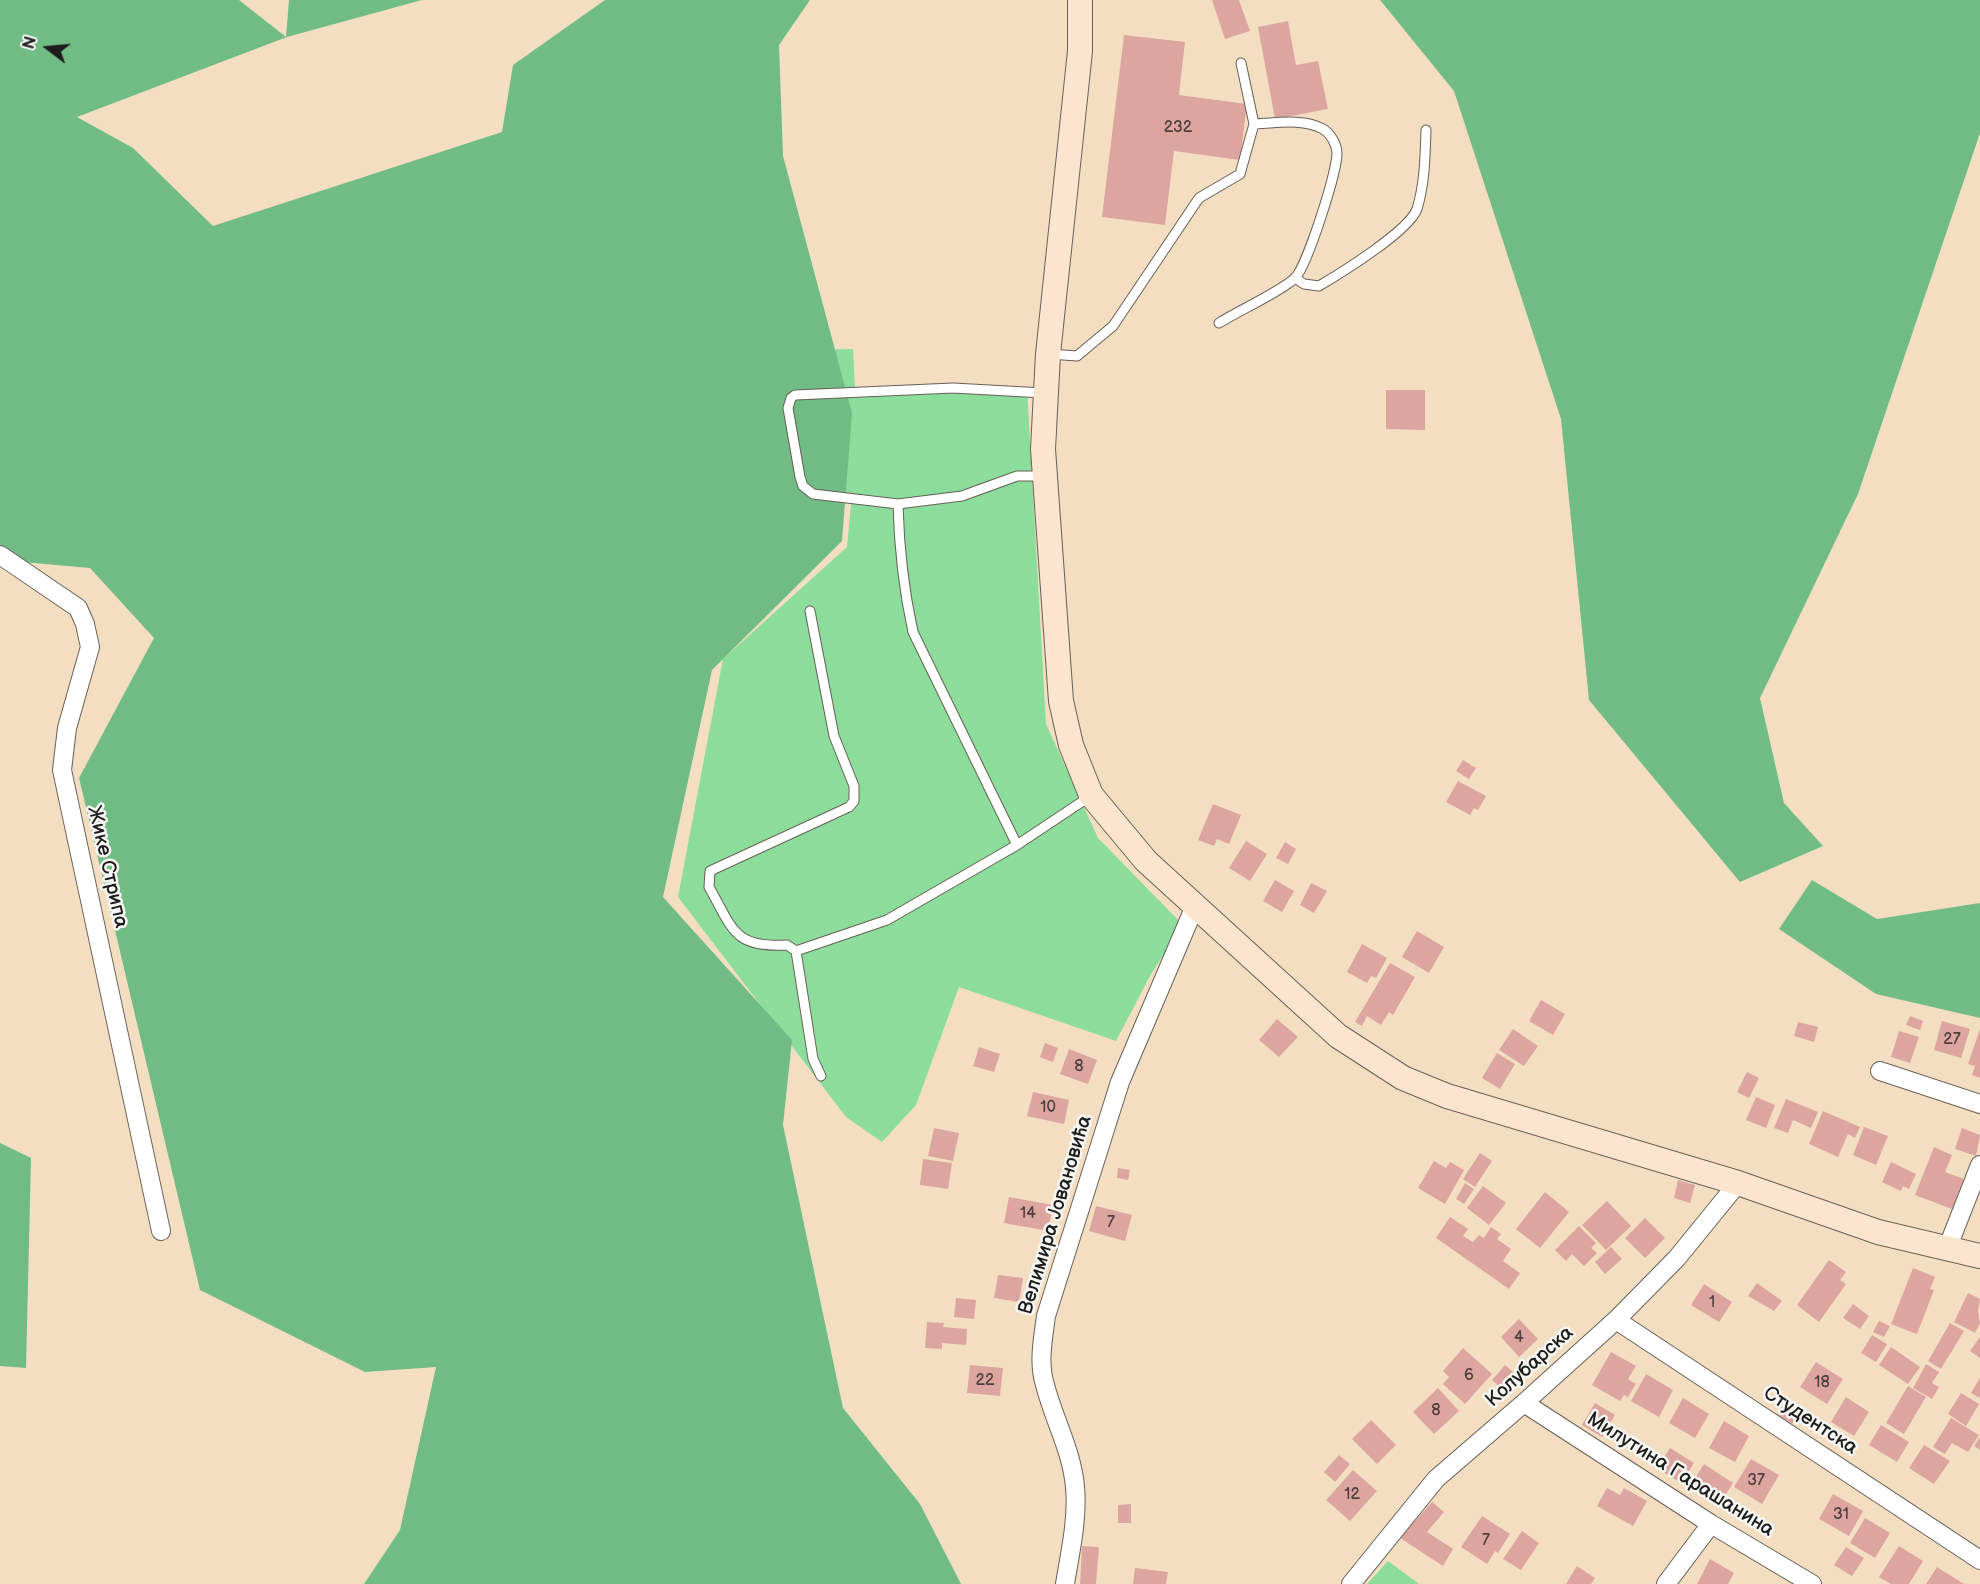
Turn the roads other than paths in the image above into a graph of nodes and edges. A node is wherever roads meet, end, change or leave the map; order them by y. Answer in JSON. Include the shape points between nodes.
{"nodes":[{"id":1,"x":1080,"y":0,"type":"edge"},
{"id":2,"x":1241,"y":63,"type":"dead end"},
{"id":3,"x":1254,"y":124,"type":"junction"},
{"id":4,"x":1426,"y":130,"type":"dead end"},
{"id":5,"x":1294,"y":278,"type":"junction"},
{"id":6,"x":1219,"y":323,"type":"dead end"},
{"id":7,"x":1048,"y":354,"type":"junction"},
{"id":8,"x":1046,"y":393,"type":"junction"},
{"id":9,"x":1046,"y":476,"type":"junction"},
{"id":10,"x":898,"y":504,"type":"junction"},
{"id":11,"x":0,"y":555,"type":"edge"},
{"id":12,"x":810,"y":611,"type":"dead end"},
{"id":13,"x":1091,"y":795,"type":"junction"},
{"id":14,"x":1017,"y":845,"type":"junction"},
{"id":15,"x":1195,"y":906,"type":"junction"},
{"id":16,"x":796,"y":951,"type":"junction"},
{"id":17,"x":1880,"y":1071,"type":"dead end"},
{"id":18,"x":821,"y":1076,"type":"dead end"},
{"id":19,"x":1980,"y":1104,"type":"edge"},
{"id":20,"x":1980,"y":1165,"type":"edge"},
{"id":21,"x":1738,"y":1183,"type":"junction"},
{"id":22,"x":161,"y":1231,"type":"dead end"},
{"id":23,"x":1947,"y":1249,"type":"junction"},
{"id":24,"x":1980,"y":1256,"type":"edge"},
{"id":25,"x":1616,"y":1320,"type":"junction"},
{"id":26,"x":1524,"y":1403,"type":"junction"},
{"id":27,"x":1711,"y":1524,"type":"junction"},
{"id":28,"x":1980,"y":1560,"type":"edge"},
{"id":29,"x":1065,"y":1584,"type":"edge"},
{"id":30,"x":1351,"y":1584,"type":"edge"},
{"id":31,"x":1666,"y":1584,"type":"edge"},
{"id":32,"x":1812,"y":1584,"type":"edge"}],
"edges":[{"from":1,"to":7,"type":"main road","via":[[1080,51]]},
{"from":2,"to":3,"type":"lane"},
{"from":3,"to":5,"type":"lane","via":[[1302,123],[1323,129],[1334,140],[1334,173],[1306,258]]},
{"from":3,"to":7,"type":"lane","via":[[1240,174],[1199,198],[1113,326],[1077,356]]},
{"from":4,"to":5,"type":"lane","via":[[1424,178],[1416,211],[1397,234],[1319,286]]},
{"from":5,"to":6,"type":"lane"},
{"from":7,"to":8,"type":"main road"},
{"from":8,"to":9,"type":"main road"},
{"from":8,"to":10,"type":"lane","via":[[953,388],[791,398],[788,408],[800,477],[809,493]]},
{"from":9,"to":10,"type":"lane","via":[[1017,476],[962,496]]},
{"from":9,"to":13,"type":"main road","via":[[1061,701],[1071,745]]},
{"from":10,"to":14,"type":"lane","via":[[913,632]]},
{"from":11,"to":22,"type":"street","name":"Жике Стрипа","via":[[78,608],[85,624],[90,647],[67,728],[62,770]]},
{"from":12,"to":16,"type":"lane","via":[[834,736],[854,786],[855,801],[710,871],[707,878],[735,933],[748,943],[787,945]]},
{"from":13,"to":14,"type":"lane"},
{"from":13,"to":15,"type":"main road","via":[[1146,861]]},
{"from":14,"to":16,"type":"lane","via":[[887,920]]},
{"from":15,"to":21,"type":"main road","via":[[1338,1036],[1403,1078],[1447,1096]]},
{"from":15,"to":29,"type":"street","name":"Велимира Јовановића","via":[[1120,1082],[1046,1316],[1041,1352],[1044,1383],[1069,1453],[1076,1488]]},
{"from":16,"to":18,"type":"lane","via":[[813,1059]]},
{"from":17,"to":19,"type":"street"},
{"from":20,"to":23,"type":"street"},
{"from":21,"to":23,"type":"main road","via":[[1878,1232]]},
{"from":21,"to":25,"type":"street","name":"Колубарска","via":[[1677,1258]]},
{"from":23,"to":24,"type":"main road"},
{"from":25,"to":26,"type":"street","name":"Колубарска"},
{"from":25,"to":28,"type":"street","name":"Студентска"},
{"from":26,"to":27,"type":"street","name":"Милутина Гарашанина"},
{"from":26,"to":30,"type":"street","name":"Колубарска","via":[[1436,1479]]},
{"from":27,"to":31,"type":"street"},
{"from":27,"to":32,"type":"street","name":"Милутина Гарашанина"}]}
